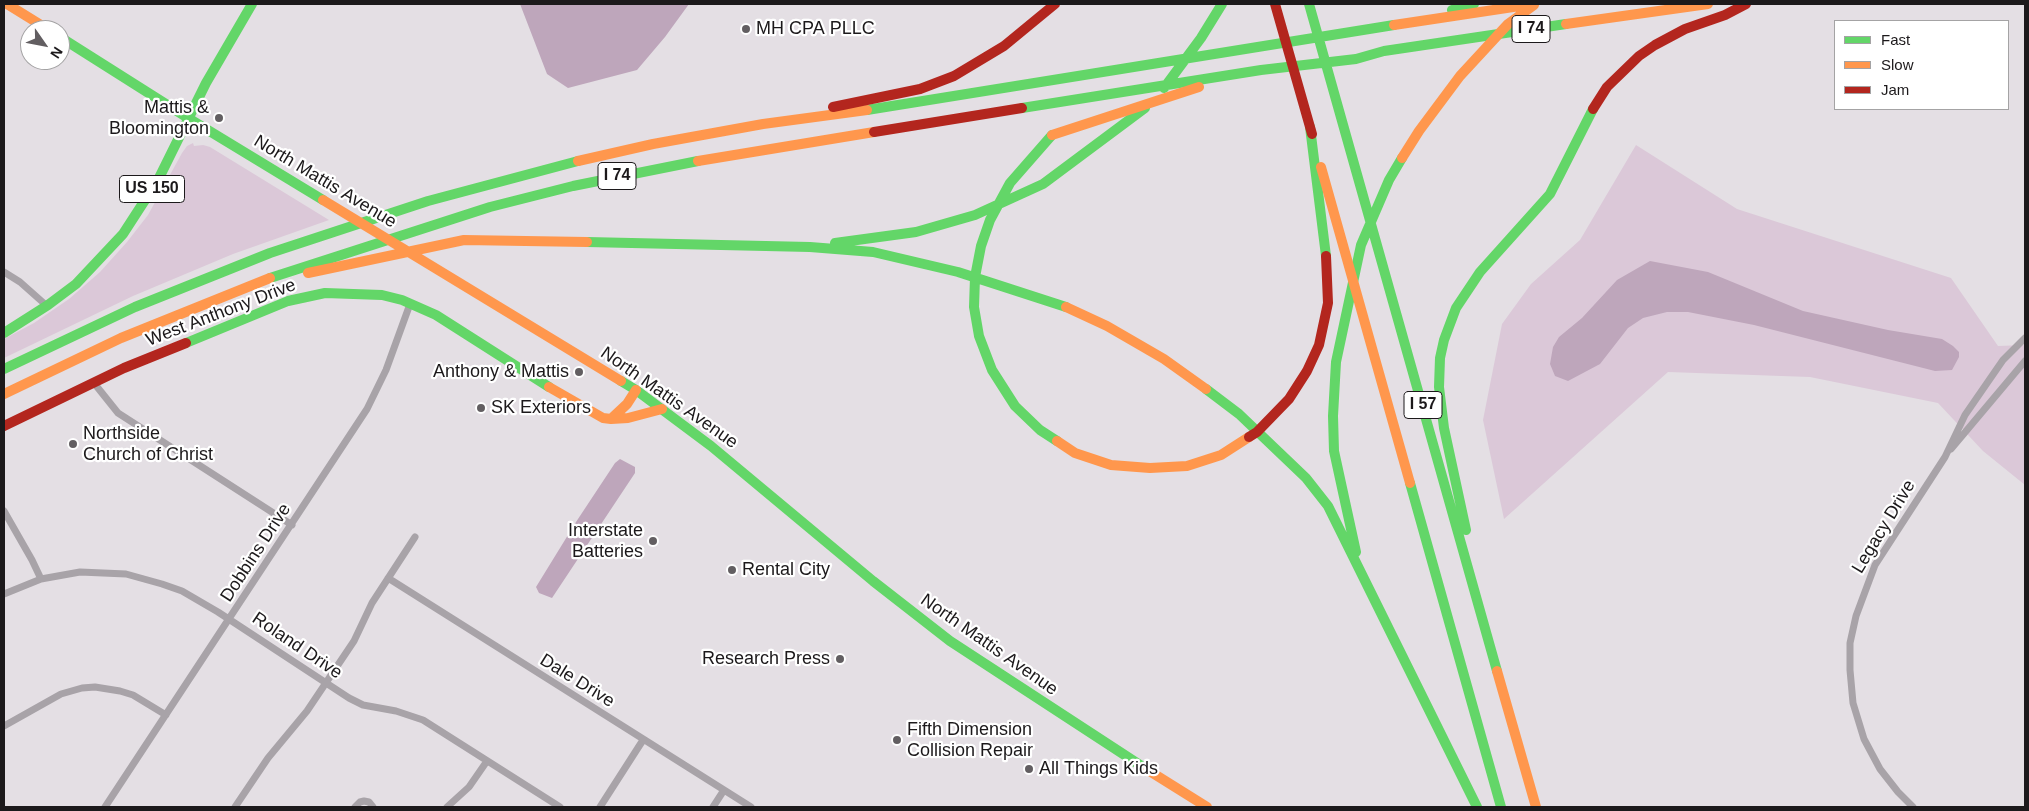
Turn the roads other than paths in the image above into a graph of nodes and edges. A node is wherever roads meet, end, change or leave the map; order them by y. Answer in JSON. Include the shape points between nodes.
{"nodes":[{"id":1,"x":7,"y":4,"type":"edge"},
{"id":2,"x":252,"y":4,"type":"edge"},
{"id":3,"x":1055,"y":4,"type":"edge"},
{"id":4,"x":1222,"y":4,"type":"edge"},
{"id":5,"x":1275,"y":4,"type":"edge"},
{"id":6,"x":1310,"y":4,"type":"edge"},
{"id":7,"x":1474,"y":4,"type":"edge"},
{"id":8,"x":1535,"y":4,"type":"edge"},
{"id":9,"x":1708,"y":4,"type":"edge"},
{"id":10,"x":1746,"y":4,"type":"edge"},
{"id":11,"x":33,"y":20,"type":"edge"},
{"id":12,"x":1387,"y":27,"type":"junction"},
{"id":13,"x":70,"y":43,"type":"edge"},
{"id":14,"x":1235,"y":75,"type":"junction"},
{"id":15,"x":188,"y":118,"type":"junction"},
{"id":16,"x":764,"y":124,"type":"junction"},
{"id":17,"x":1310,"y":127,"type":"junction"},
{"id":18,"x":810,"y":247,"type":"junction"},
{"id":19,"x":4,"y":272,"type":"edge"},
{"id":20,"x":254,"y":283,"type":"junction"},
{"id":21,"x":410,"y":304,"type":"junction"},
{"id":22,"x":47,"y":306,"type":"junction"},
{"id":23,"x":4,"y":333,"type":"edge"},
{"id":24,"x":2025,"y":338,"type":"edge"},
{"id":25,"x":2025,"y":361,"type":"edge"},
{"id":26,"x":4,"y":369,"type":"edge"},
{"id":27,"x":94,"y":383,"type":"junction"},
{"id":28,"x":636,"y":390,"type":"junction"},
{"id":29,"x":4,"y":394,"type":"edge"},
{"id":30,"x":662,"y":409,"type":"junction"},
{"id":31,"x":611,"y":419,"type":"junction"},
{"id":32,"x":4,"y":426,"type":"edge"},
{"id":33,"x":1945,"y":457,"type":"junction"},
{"id":34,"x":4,"y":511,"type":"edge"},
{"id":35,"x":292,"y":526,"type":"junction"},
{"id":36,"x":416,"y":537,"type":"dead end"},
{"id":37,"x":1361,"y":572,"type":"junction"},
{"id":38,"x":388,"y":578,"type":"junction"},
{"id":39,"x":40,"y":579,"type":"junction"},
{"id":40,"x":4,"y":594,"type":"edge"},
{"id":41,"x":1483,"y":616,"type":"junction"},
{"id":42,"x":230,"y":619,"type":"junction"},
{"id":43,"x":326,"y":683,"type":"junction"},
{"id":44,"x":166,"y":715,"type":"junction"},
{"id":45,"x":4,"y":726,"type":"edge"},
{"id":46,"x":643,"y":740,"type":"junction"},
{"id":47,"x":488,"y":761,"type":"junction"},
{"id":48,"x":724,"y":790,"type":"junction"},
{"id":49,"x":105,"y":807,"type":"edge"},
{"id":50,"x":235,"y":807,"type":"edge"},
{"id":51,"x":355,"y":807,"type":"edge"},
{"id":52,"x":374,"y":807,"type":"edge"},
{"id":53,"x":447,"y":807,"type":"edge"},
{"id":54,"x":560,"y":807,"type":"edge"},
{"id":55,"x":600,"y":807,"type":"edge"},
{"id":56,"x":713,"y":807,"type":"edge"},
{"id":57,"x":752,"y":807,"type":"edge"},
{"id":58,"x":1207,"y":807,"type":"edge"},
{"id":59,"x":1477,"y":807,"type":"edge"},
{"id":60,"x":1501,"y":807,"type":"edge"},
{"id":61,"x":1536,"y":807,"type":"edge"},
{"id":62,"x":1913,"y":807,"type":"edge"}],
"edges":[{"from":1,"to":11,"type":"main road"},
{"from":2,"to":15,"type":"main road","number":"US 150"},
{"from":3,"to":16,"type":"main road","via":[[1004,46],[968,70],[940,82],[920,90],[820,109]]},
{"from":4,"to":18,"type":"main road","via":[[1155,100],[1043,184],[975,215],[916,232]]},
{"from":5,"to":17,"type":"main road","number":"I 57"},
{"from":6,"to":41,"type":"main road","number":"I 57"},
{"from":7,"to":12,"type":"main road"},
{"from":8,"to":12,"type":"main road","number":"I 74"},
{"from":8,"to":37,"type":"main road","via":[[1508,24],[1460,76],[1419,131],[1389,180],[1360,245],[1336,362],[1333,416],[1334,451]]},
{"from":9,"to":14,"type":"main road","number":"I 74"},
{"from":10,"to":41,"type":"main road","via":[[1655,45],[1607,87],[1588,116],[1550,194],[1470,284],[1449,324],[1440,358],[1440,405]]},
{"from":12,"to":16,"type":"main road","number":"I 74"},
{"from":13,"to":15,"type":"main road","name":"North Mattis Avenue"},
{"from":14,"to":17,"type":"main road","via":[[1052,135],[1010,183],[990,220],[981,246],[974,307],[978,336],[992,370],[1014,406],[1040,430],[1075,453],[1111,465],[1187,466],[1221,455],[1258,432],[1289,399],[1319,345],[1328,303],[1327,266]]},
{"from":14,"to":20,"type":"main road","number":"I 74","via":[[739,153],[614,177],[490,207]]},
{"from":15,"to":22,"type":"main road","number":"US 150","via":[[158,180],[123,234],[76,284]]},
{"from":15,"to":28,"type":"main road","name":"North Mattis Avenue"},
{"from":16,"to":26,"type":"main road","number":"I 74","via":[[574,162],[338,229],[261,256],[144,304]]},
{"from":17,"to":60,"type":"main road","number":"I 57"},
{"from":18,"to":20,"type":"main road","via":[[464,240]]},
{"from":18,"to":37,"type":"main road","via":[[873,252],[1013,288],[1107,326],[1164,359],[1239,414],[1306,478],[1328,506]]},
{"from":19,"to":22,"type":"street"},
{"from":20,"to":29,"type":"main road","number":"I 74","via":[[121,338]]},
{"from":21,"to":27,"type":"main road","name":"West Anthony Drive","via":[[364,292],[309,296],[241,319]]},
{"from":21,"to":31,"type":"main road","name":"West Anthony Drive","via":[[436,315],[591,413]]},
{"from":21,"to":35,"type":"street","name":"Dobbins Drive","via":[[386,370],[367,409]]},
{"from":22,"to":23,"type":"main road","number":"US 150"},
{"from":24,"to":33,"type":"street","name":"Legacy Drive","via":[[2008,353],[1979,392]]},
{"from":25,"to":33,"type":"street","name":"Legacy Drive"},
{"from":27,"to":32,"type":"main road","name":"West Anthony Drive"},
{"from":27,"to":35,"type":"street","via":[[110,405],[132,423]]},
{"from":28,"to":30,"type":"main road","name":"North Mattis Avenue"},
{"from":28,"to":31,"type":"main road"},
{"from":30,"to":31,"type":"main road","name":"West Anthony Drive"},
{"from":30,"to":58,"type":"main road","name":"North Mattis Avenue","via":[[942,635]]},
{"from":33,"to":62,"type":"street","name":"Legacy Drive","via":[[1875,565],[1856,616],[1850,643],[1854,702],[1864,739],[1880,769]]},
{"from":34,"to":39,"type":"street"},
{"from":35,"to":42,"type":"street","name":"Dobbins Drive"},
{"from":36,"to":38,"type":"street"},
{"from":37,"to":59,"type":"main road"},
{"from":38,"to":43,"type":"street","via":[[354,641]]},
{"from":38,"to":46,"type":"street","name":"Dale Drive"},
{"from":39,"to":40,"type":"street","name":"Roland Drive"},
{"from":39,"to":42,"type":"street","name":"Roland Drive","via":[[80,572],[142,578],[182,591]]},
{"from":41,"to":61,"type":"main road","number":"I 57"},
{"from":42,"to":43,"type":"street","name":"Roland Drive"},
{"from":42,"to":44,"type":"street","name":"Dobbins Drive"},
{"from":43,"to":47,"type":"street","name":"Roland Drive","via":[[363,705],[423,720]]},
{"from":43,"to":50,"type":"street"},
{"from":44,"to":45,"type":"street","via":[[133,695],[95,687],[61,694]]},
{"from":44,"to":49,"type":"street","name":"Dobbins Drive"},
{"from":46,"to":48,"type":"street","name":"Dale Drive"},
{"from":46,"to":55,"type":"street"},
{"from":47,"to":53,"type":"street","via":[[469,787]]},
{"from":47,"to":54,"type":"street","name":"Roland Drive"},
{"from":48,"to":56,"type":"street"},
{"from":48,"to":57,"type":"street","name":"Dale Drive"},
{"from":51,"to":52,"type":"street","via":[[364,800]]}]}
